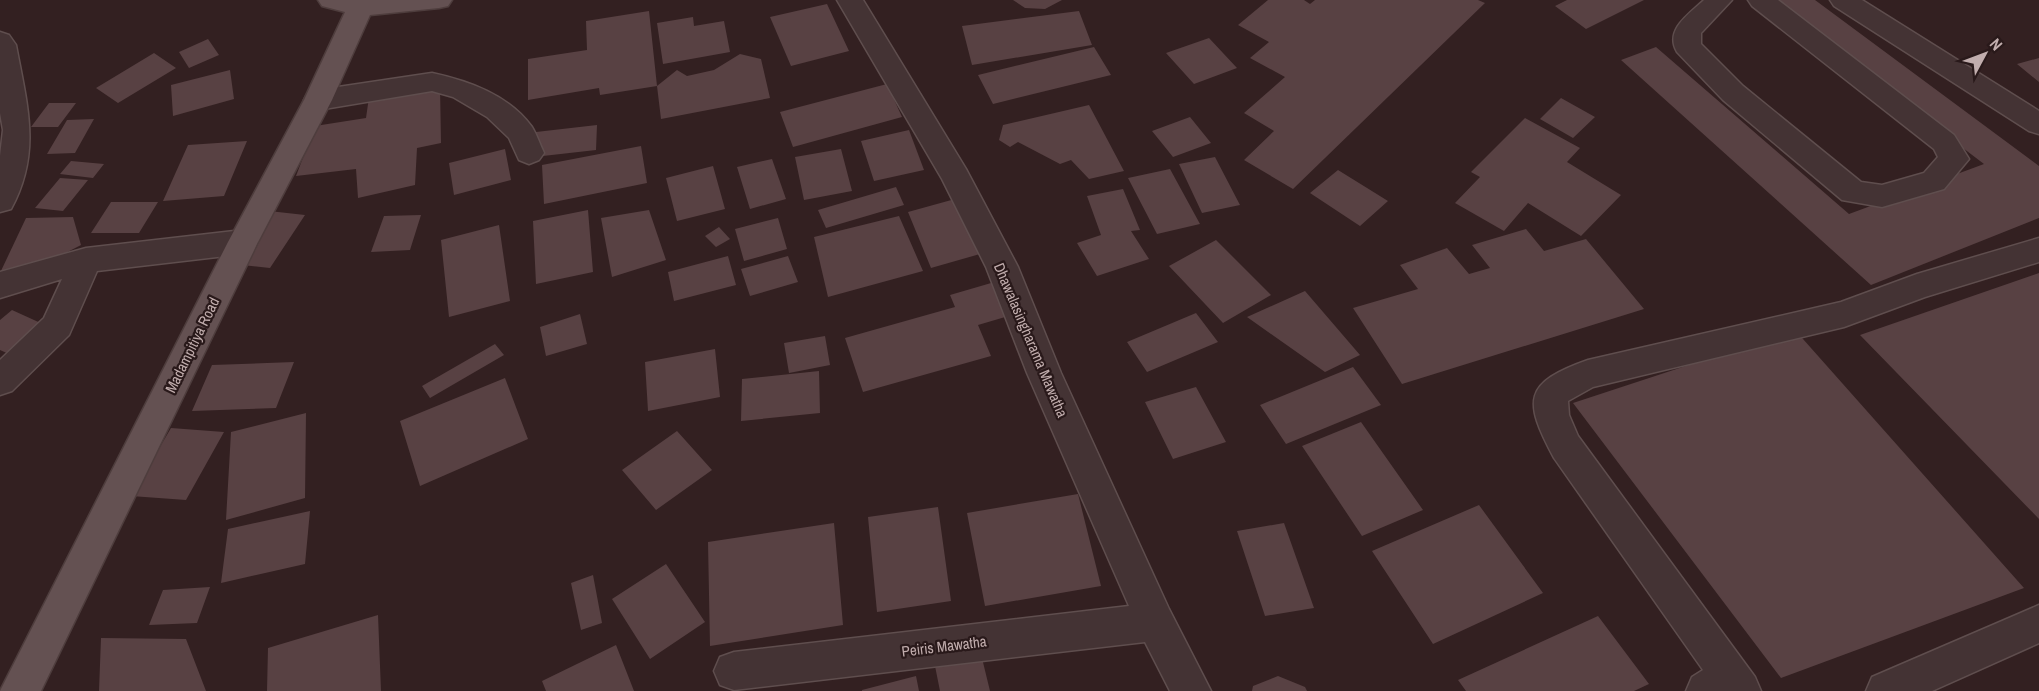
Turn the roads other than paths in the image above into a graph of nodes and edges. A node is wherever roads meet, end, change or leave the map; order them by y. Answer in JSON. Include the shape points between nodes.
{"nodes":[{"id":1,"x":439,"y":0,"type":"edge"},
{"id":2,"x":850,"y":0,"type":"edge"},
{"id":3,"x":1719,"y":0,"type":"edge"},
{"id":4,"x":1761,"y":0,"type":"edge"},
{"id":5,"x":1843,"y":0,"type":"edge"},
{"id":6,"x":351,"y":2,"type":"edge"},
{"id":7,"x":0,"y":40,"type":"edge"},
{"id":8,"x":318,"y":100,"type":"junction"},
{"id":9,"x":2039,"y":124,"type":"edge"},
{"id":10,"x":530,"y":153,"type":"dead end"},
{"id":11,"x":0,"y":201,"type":"edge"},
{"id":12,"x":243,"y":242,"type":"junction"},
{"id":13,"x":2039,"y":250,"type":"edge"},
{"id":14,"x":86,"y":260,"type":"junction"},
{"id":15,"x":0,"y":285,"type":"edge"},
{"id":16,"x":0,"y":381,"type":"edge"},
{"id":17,"x":1155,"y":622,"type":"junction"},
{"id":18,"x":2039,"y":624,"type":"edge"},
{"id":19,"x":734,"y":671,"type":"dead end"},
{"id":20,"x":1726,"y":686,"type":"edge"},
{"id":21,"x":20,"y":691,"type":"edge"},
{"id":22,"x":1191,"y":691,"type":"edge"},
{"id":23,"x":1886,"y":691,"type":"edge"}],
"edges":[{"from":1,"to":6,"type":"main road"},
{"from":2,"to":17,"type":"street","name":"Dhawalasingharama Mawatha","via":[[956,177],[1002,267],[1044,373]]},
{"from":3,"to":4,"type":"street","via":[[1688,30],[1687,46],[1733,93],[1853,192],[1881,196],[1934,181],[1954,159],[1944,142]]},
{"from":5,"to":9,"type":"street"},
{"from":6,"to":8,"type":"main road","name":"Madampitiya Road"},
{"from":7,"to":11,"type":"street","via":[[17,130],[16,152]]},
{"from":8,"to":10,"type":"street","via":[[432,82],[462,89],[497,110],[521,133]]},
{"from":8,"to":12,"type":"main road","name":"Madampitiya Road"},
{"from":12,"to":14,"type":"street"},
{"from":12,"to":21,"type":"main road","name":"Madampitiya Road"},
{"from":13,"to":20,"type":"street","via":[[1844,314],[1588,374],[1558,387],[1551,401],[1551,418],[1566,447]]},
{"from":14,"to":15,"type":"street"},
{"from":14,"to":16,"type":"street","via":[[57,326]]},
{"from":17,"to":19,"type":"street","name":"Peiris Mawatha"},
{"from":17,"to":22,"type":"street","name":"Dhawalasingharama Mawatha"},
{"from":18,"to":23,"type":"street"}]}
